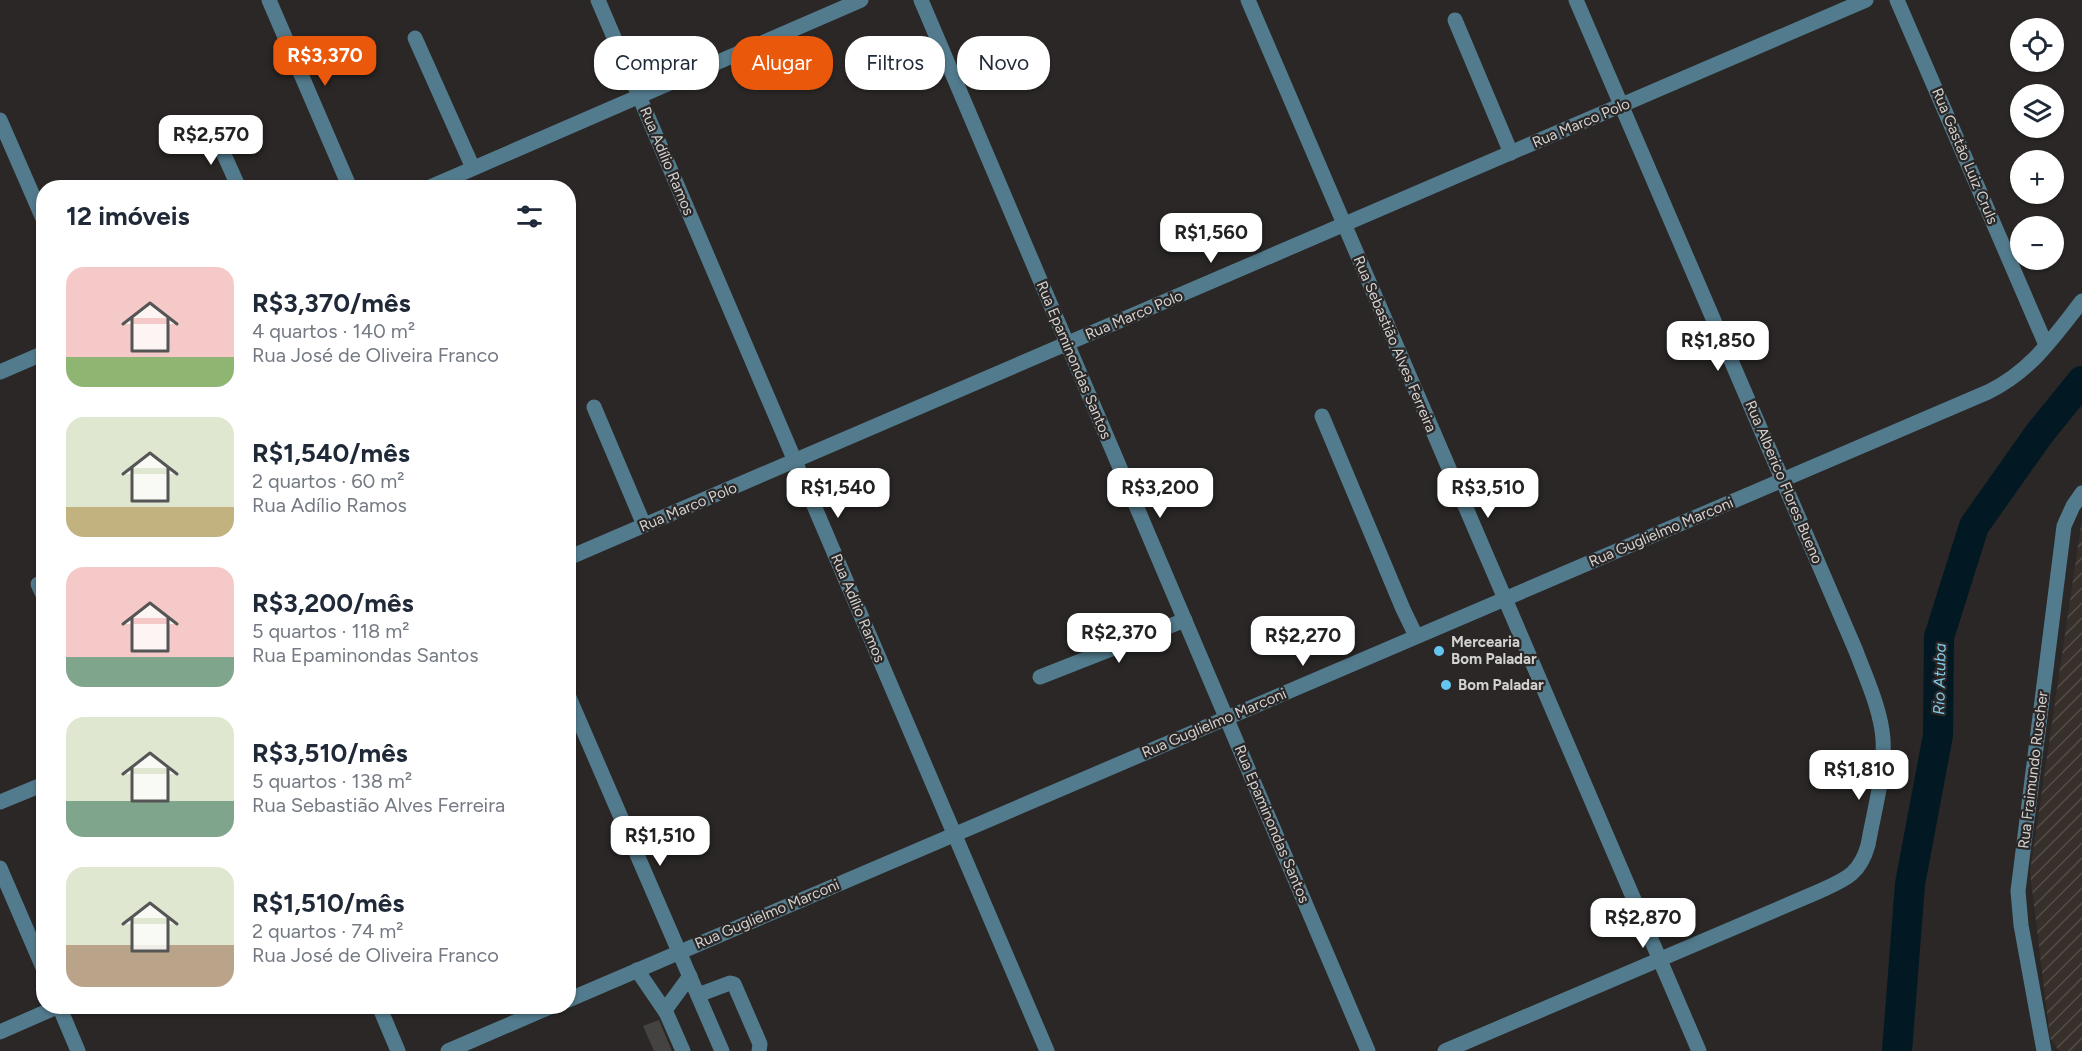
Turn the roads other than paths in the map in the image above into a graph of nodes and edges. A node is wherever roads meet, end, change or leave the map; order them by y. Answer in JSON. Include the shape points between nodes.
{"nodes":[{"id":1,"x":269,"y":0,"type":"edge"},
{"id":2,"x":598,"y":0,"type":"edge"},
{"id":3,"x":861,"y":0,"type":"edge"},
{"id":4,"x":921,"y":0,"type":"edge"},
{"id":5,"x":1248,"y":0,"type":"edge"},
{"id":6,"x":1576,"y":0,"type":"edge"},
{"id":7,"x":1866,"y":0,"type":"edge"},
{"id":8,"x":1897,"y":0,"type":"edge"},
{"id":9,"x":1455,"y":20,"type":"dead end"},
{"id":10,"x":415,"y":38,"type":"dead end"},
{"id":11,"x":639,"y":96,"type":"junction"},
{"id":12,"x":1622,"y":105,"type":"junction"},
{"id":13,"x":0,"y":120,"type":"edge"},
{"id":14,"x":213,"y":130,"type":"dead end"},
{"id":15,"x":1511,"y":153,"type":"junction"},
{"id":16,"x":473,"y":168,"type":"junction"},
{"id":17,"x":235,"y":180,"type":"edge"},
{"id":18,"x":347,"y":180,"type":"edge"},
{"id":19,"x":446,"y":180,"type":"edge"},
{"id":20,"x":36,"y":203,"type":"edge"},
{"id":21,"x":1344,"y":225,"type":"junction"},
{"id":22,"x":2082,"y":301,"type":"edge"},
{"id":23,"x":1067,"y":344,"type":"junction"},
{"id":24,"x":2046,"y":345,"type":"junction"},
{"id":25,"x":36,"y":357,"type":"edge"},
{"id":26,"x":0,"y":372,"type":"edge"},
{"id":27,"x":594,"y":407,"type":"dead end"},
{"id":28,"x":1322,"y":416,"type":"dead end"},
{"id":29,"x":795,"y":461,"type":"junction"},
{"id":30,"x":1783,"y":480,"type":"junction"},
{"id":31,"x":2082,"y":493,"type":"edge"},
{"id":32,"x":644,"y":525,"type":"junction"},
{"id":33,"x":576,"y":555,"type":"edge"},
{"id":34,"x":1504,"y":599,"type":"junction"},
{"id":35,"x":1185,"y":620,"type":"junction"},
{"id":36,"x":1416,"y":636,"type":"junction"},
{"id":37,"x":1041,"y":677,"type":"dead end"},
{"id":38,"x":576,"y":714,"type":"edge"},
{"id":39,"x":1227,"y":718,"type":"junction"},
{"id":40,"x":36,"y":787,"type":"edge"},
{"id":41,"x":0,"y":802,"type":"edge"},
{"id":42,"x":954,"y":834,"type":"junction"},
{"id":43,"x":0,"y":868,"type":"edge"},
{"id":44,"x":36,"y":951,"type":"edge"},
{"id":45,"x":679,"y":952,"type":"junction"},
{"id":46,"x":1659,"y":960,"type":"junction"},
{"id":47,"x":637,"y":970,"type":"junction"},
{"id":48,"x":690,"y":976,"type":"junction"},
{"id":49,"x":576,"y":996,"type":"edge"},
{"id":50,"x":698,"y":996,"type":"junction"},
{"id":51,"x":665,"y":1011,"type":"junction"},
{"id":52,"x":41,"y":1014,"type":"edge"},
{"id":53,"x":62,"y":1014,"type":"edge"},
{"id":54,"x":382,"y":1014,"type":"edge"},
{"id":55,"x":534,"y":1014,"type":"edge"},
{"id":56,"x":0,"y":1032,"type":"edge"},
{"id":57,"x":78,"y":1051,"type":"edge"},
{"id":58,"x":398,"y":1051,"type":"edge"},
{"id":59,"x":448,"y":1051,"type":"edge"},
{"id":60,"x":683,"y":1051,"type":"edge"},
{"id":61,"x":722,"y":1051,"type":"edge"},
{"id":62,"x":759,"y":1051,"type":"edge"},
{"id":63,"x":1047,"y":1051,"type":"edge"},
{"id":64,"x":1368,"y":1051,"type":"edge"},
{"id":65,"x":1445,"y":1051,"type":"edge"},
{"id":66,"x":1699,"y":1051,"type":"edge"},
{"id":67,"x":2044,"y":1051,"type":"edge"}],
"edges":[{"from":1,"to":18,"type":"street"},
{"from":2,"to":11,"type":"street","name":"Rua Adílio Ramos"},
{"from":3,"to":11,"type":"street"},
{"from":4,"to":23,"type":"street","name":"Rua Epaminondas Santos"},
{"from":5,"to":21,"type":"street","name":"Rua Sebastião Alves Ferreira"},
{"from":6,"to":12,"type":"street","name":"Rua Alberico Flores Bueno"},
{"from":7,"to":12,"type":"street","name":"Rua Marco Polo"},
{"from":8,"to":24,"type":"street","name":"Rua Gastão Luiz Cruls"},
{"from":9,"to":15,"type":"street"},
{"from":10,"to":16,"type":"street"},
{"from":11,"to":16,"type":"street"},
{"from":11,"to":29,"type":"street","name":"Rua Adílio Ramos"},
{"from":12,"to":15,"type":"street","name":"Rua Marco Polo"},
{"from":12,"to":30,"type":"street","name":"Rua Alberico Flores Bueno"},
{"from":13,"to":20,"type":"street"},
{"from":14,"to":17,"type":"street"},
{"from":15,"to":21,"type":"street","name":"Rua Marco Polo"},
{"from":16,"to":19,"type":"street"},
{"from":21,"to":23,"type":"street","name":"Rua Marco Polo"},
{"from":21,"to":34,"type":"street","name":"Rua Sebastião Alves Ferreira"},
{"from":22,"to":24,"type":"street","name":"Rua Guglielmo Marconi"},
{"from":23,"to":29,"type":"street","name":"Rua Marco Polo"},
{"from":23,"to":35,"type":"street","name":"Rua Epaminondas Santos"},
{"from":24,"to":30,"type":"street","name":"Rua Guglielmo Marconi","via":[[2007,383]]},
{"from":25,"to":26,"type":"street"},
{"from":27,"to":32,"type":"street"},
{"from":28,"to":36,"type":"street"},
{"from":29,"to":32,"type":"street","name":"Rua Marco Polo"},
{"from":29,"to":42,"type":"street","name":"Rua Adílio Ramos"},
{"from":30,"to":34,"type":"street","name":"Rua Guglielmo Marconi"},
{"from":30,"to":46,"type":"street","name":"Rua Alberico Flores Bueno","via":[[1856,651],[1883,736],[1865,856],[1855,873],[1820,891]]},
{"from":31,"to":67,"type":"street","name":"Rua Fraimundo Ruscher","via":[[2064,526],[2018,891]]},
{"from":32,"to":33,"type":"street","name":"Rua Marco Polo"},
{"from":34,"to":36,"type":"street","name":"Rua Guglielmo Marconi"},
{"from":34,"to":46,"type":"street","name":"Rua Sebastião Alves Ferreira"},
{"from":35,"to":37,"type":"street"},
{"from":35,"to":39,"type":"street","name":"Rua Epaminondas Santos"},
{"from":36,"to":39,"type":"street","name":"Rua Guglielmo Marconi"},
{"from":38,"to":45,"type":"street"},
{"from":39,"to":42,"type":"street","name":"Rua Guglielmo Marconi"},
{"from":39,"to":64,"type":"street","name":"Rua Epaminondas Santos"},
{"from":40,"to":41,"type":"street"},
{"from":42,"to":45,"type":"street","name":"Rua Guglielmo Marconi"},
{"from":42,"to":63,"type":"street","name":"Rua Adílio Ramos"},
{"from":43,"to":44,"type":"street"},
{"from":45,"to":47,"type":"street","name":"Rua Guglielmo Marconi"},
{"from":45,"to":48,"type":"street"},
{"from":46,"to":65,"type":"street"},
{"from":46,"to":66,"type":"street","name":"Rua Sebastião Alves Ferreira"},
{"from":47,"to":49,"type":"street","name":"Rua Guglielmo Marconi"},
{"from":47,"to":51,"type":"street"},
{"from":48,"to":50,"type":"street"},
{"from":48,"to":51,"type":"street"},
{"from":50,"to":61,"type":"street"},
{"from":50,"to":62,"type":"street","via":[[734,984],[760,1044]]},
{"from":51,"to":60,"type":"street"},
{"from":52,"to":56,"type":"street"},
{"from":53,"to":57,"type":"street"},
{"from":54,"to":58,"type":"street"},
{"from":55,"to":59,"type":"street"}]}
